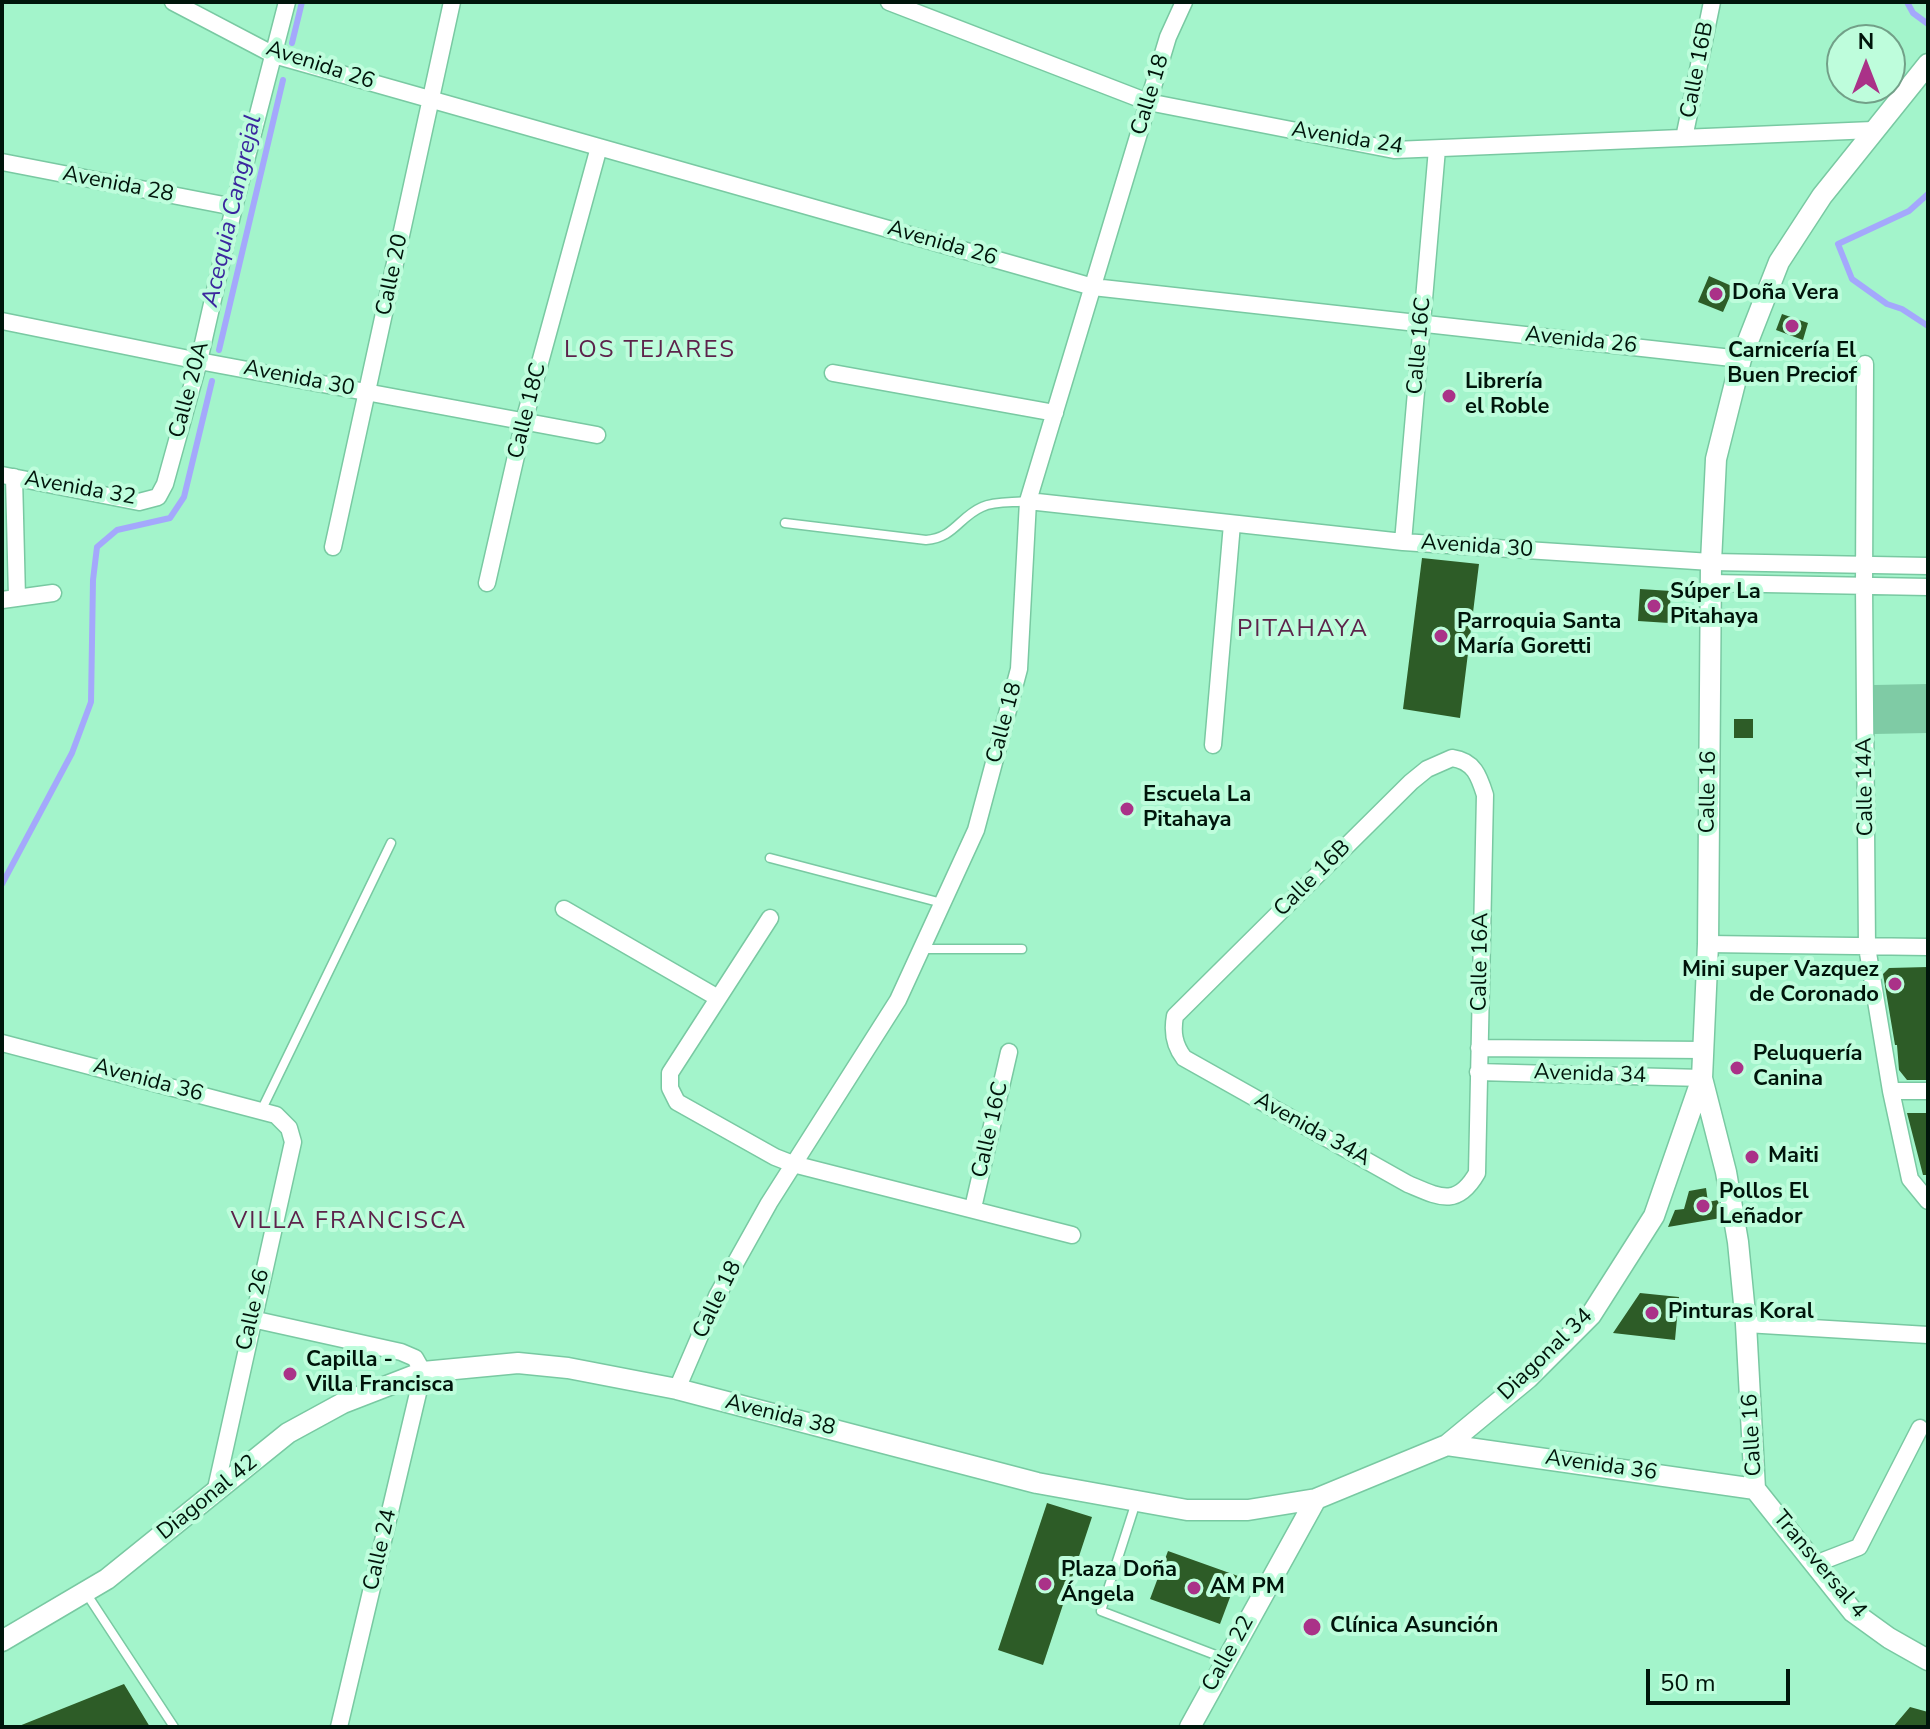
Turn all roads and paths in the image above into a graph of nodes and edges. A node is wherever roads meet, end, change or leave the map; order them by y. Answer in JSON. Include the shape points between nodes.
{"nodes":[{"id":1,"x":173,"y":2,"type":"edge"},
{"id":2,"x":287,"y":2,"type":"edge"},
{"id":3,"x":452,"y":2,"type":"edge"},
{"id":4,"x":889,"y":2,"type":"edge"},
{"id":5,"x":1184,"y":2,"type":"edge"},
{"id":6,"x":1712,"y":2,"type":"edge"},
{"id":7,"x":274,"y":55,"type":"junction"},
{"id":8,"x":1928,"y":64,"type":"edge"},
{"id":9,"x":431,"y":99,"type":"junction"},
{"id":10,"x":1148,"y":102,"type":"junction"},
{"id":11,"x":1873,"y":130,"type":"junction"},
{"id":12,"x":1684,"y":138,"type":"junction"},
{"id":13,"x":599,"y":147,"type":"junction"},
{"id":14,"x":1437,"y":149,"type":"junction"},
{"id":15,"x":2,"y":162,"type":"edge"},
{"id":16,"x":234,"y":207,"type":"junction"},
{"id":17,"x":1093,"y":287,"type":"junction"},
{"id":18,"x":2,"y":321,"type":"edge"},
{"id":19,"x":1421,"y":323,"type":"junction"},
{"id":20,"x":1741,"y":359,"type":"junction"},
{"id":21,"x":199,"y":361,"type":"junction"},
{"id":22,"x":1865,"y":364,"type":"dead end"},
{"id":23,"x":833,"y":373,"type":"dead end"},
{"id":24,"x":368,"y":392,"type":"junction"},
{"id":25,"x":1055,"y":413,"type":"junction"},
{"id":26,"x":524,"y":421,"type":"junction"},
{"id":27,"x":597,"y":435,"type":"dead end"},
{"id":28,"x":8,"y":476,"type":"edge"},
{"id":29,"x":158,"y":497,"type":"joint"},
{"id":30,"x":1028,"y":501,"type":"junction"},
{"id":31,"x":785,"y":523,"type":"dead end"},
{"id":32,"x":1232,"y":524,"type":"junction"},
{"id":33,"x":1403,"y":542,"type":"junction"},
{"id":34,"x":333,"y":547,"type":"dead end"},
{"id":35,"x":1864,"y":565,"type":"junction"},
{"id":36,"x":1928,"y":566,"type":"edge"},
{"id":37,"x":1711,"y":573,"type":"junction"},
{"id":38,"x":487,"y":583,"type":"dead end"},
{"id":39,"x":1864,"y":586,"type":"junction"},
{"id":40,"x":1928,"y":587,"type":"edge"},
{"id":41,"x":53,"y":593,"type":"dead end"},
{"id":42,"x":10,"y":599,"type":"edge"},
{"id":43,"x":1213,"y":745,"type":"dead end"},
{"id":44,"x":1461,"y":759,"type":"joint"},
{"id":45,"x":391,"y":843,"type":"dead end"},
{"id":46,"x":770,"y":858,"type":"dead end"},
{"id":47,"x":942,"y":904,"type":"junction"},
{"id":48,"x":564,"y":909,"type":"dead end"},
{"id":49,"x":770,"y":918,"type":"dead end"},
{"id":50,"x":1708,"y":944,"type":"junction"},
{"id":51,"x":1867,"y":947,"type":"junction"},
{"id":52,"x":1928,"y":947,"type":"edge"},
{"id":53,"x":922,"y":949,"type":"junction"},
{"id":54,"x":1022,"y":949,"type":"dead end"},
{"id":55,"x":718,"y":998,"type":"junction"},
{"id":56,"x":1175,"y":1016,"type":"joint"},
{"id":57,"x":2,"y":1043,"type":"edge"},
{"id":58,"x":1479,"y":1048,"type":"junction"},
{"id":59,"x":1702,"y":1050,"type":"junction"},
{"id":60,"x":1009,"y":1052,"type":"dead end"},
{"id":61,"x":1478,"y":1072,"type":"junction"},
{"id":62,"x":1702,"y":1078,"type":"junction"},
{"id":63,"x":1891,"y":1091,"type":"junction"},
{"id":64,"x":1928,"y":1091,"type":"edge"},
{"id":65,"x":261,"y":1111,"type":"junction"},
{"id":66,"x":289,"y":1128,"type":"joint"},
{"id":67,"x":793,"y":1164,"type":"junction"},
{"id":68,"x":1477,"y":1173,"type":"joint"},
{"id":69,"x":1928,"y":1201,"type":"edge"},
{"id":70,"x":973,"y":1208,"type":"junction"},
{"id":71,"x":1072,"y":1235,"type":"dead end"},
{"id":72,"x":252,"y":1319,"type":"junction"},
{"id":73,"x":1746,"y":1324,"type":"junction"},
{"id":74,"x":1928,"y":1335,"type":"edge"},
{"id":75,"x":423,"y":1372,"type":"junction"},
{"id":76,"x":677,"y":1389,"type":"junction"},
{"id":77,"x":1920,"y":1428,"type":"dead end"},
{"id":78,"x":1447,"y":1445,"type":"junction"},
{"id":79,"x":1755,"y":1489,"type":"junction"},
{"id":80,"x":215,"y":1493,"type":"junction"},
{"id":81,"x":1316,"y":1499,"type":"junction"},
{"id":82,"x":1136,"y":1501,"type":"junction"},
{"id":83,"x":1815,"y":1564,"type":"junction"},
{"id":84,"x":85,"y":1592,"type":"junction"},
{"id":85,"x":2,"y":1641,"type":"edge"},
{"id":86,"x":1226,"y":1659,"type":"junction"},
{"id":87,"x":1928,"y":1660,"type":"edge"},
{"id":88,"x":174,"y":1727,"type":"edge"},
{"id":89,"x":339,"y":1727,"type":"edge"},
{"id":90,"x":1190,"y":1727,"type":"edge"}],
"edges":[{"from":1,"to":7,"type":"street","name":"Avenida 26"},
{"from":2,"to":7,"type":"street","name":"Calle 20A"},
{"from":3,"to":9,"type":"street","name":"Calle 20"},
{"from":4,"to":10,"type":"street","name":"Avenida 24"},
{"from":5,"to":10,"type":"street","name":"Calle 18"},
{"from":6,"to":12,"type":"street","name":"Calle 16B"},
{"from":7,"to":9,"type":"street","name":"Avenida 26"},
{"from":7,"to":16,"type":"street","name":"Calle 20A"},
{"from":8,"to":11,"type":"street","name":"Calle 16"},
{"from":9,"to":13,"type":"street","name":"Avenida 26"},
{"from":9,"to":24,"type":"street","name":"Calle 20"},
{"from":10,"to":14,"type":"street","name":"Avenida 24","via":[[1394,150]]},
{"from":10,"to":17,"type":"street","name":"Calle 18"},
{"from":11,"to":12,"type":"street","name":"Avenida 24"},
{"from":11,"to":20,"type":"street","name":"Calle 16","via":[[1779,262]]},
{"from":12,"to":14,"type":"street","name":"Avenida 24"},
{"from":13,"to":17,"type":"street","name":"Avenida 26"},
{"from":13,"to":26,"type":"street","name":"Calle 18C"},
{"from":14,"to":19,"type":"street","name":"Calle 16C"},
{"from":15,"to":16,"type":"street","name":"Avenida 28"},
{"from":16,"to":21,"type":"street","name":"Calle 20A"},
{"from":17,"to":19,"type":"street","name":"Avenida 26"},
{"from":17,"to":25,"type":"street","name":"Calle 18"},
{"from":18,"to":21,"type":"street","name":"Avenida 30"},
{"from":19,"to":20,"type":"street","name":"Avenida 26"},
{"from":19,"to":33,"type":"street","name":"Calle 16C"},
{"from":20,"to":37,"type":"street","name":"Calle 16","via":[[1716,459]]},
{"from":21,"to":24,"type":"street","name":"Avenida 30"},
{"from":21,"to":29,"type":"street","name":"Calle 20A"},
{"from":22,"to":35,"type":"street","name":"Calle 14A"},
{"from":23,"to":25,"type":"street"},
{"from":24,"to":26,"type":"street","name":"Avenida 30"},
{"from":24,"to":34,"type":"street","name":"Calle 20"},
{"from":25,"to":30,"type":"street","name":"Calle 18"},
{"from":26,"to":27,"type":"street","name":"Avenida 30"},
{"from":26,"to":38,"type":"street","name":"Calle 18C"},
{"from":28,"to":29,"type":"street","name":"Avenida 32","via":[[139,502]]},
{"from":28,"to":42,"type":"street"},
{"from":30,"to":31,"type":"lane","via":[[985,505],[939,539]]},
{"from":30,"to":32,"type":"street","name":"Avenida 30"},
{"from":30,"to":47,"type":"street","name":"Calle 18","via":[[1019,669],[976,830]]},
{"from":32,"to":33,"type":"street","name":"Avenida 30"},
{"from":32,"to":43,"type":"street"},
{"from":33,"to":37,"type":"street","name":"Avenida 30"},
{"from":35,"to":36,"type":"street","name":"Avenida 30"},
{"from":35,"to":37,"type":"street","name":"Avenida 30"},
{"from":35,"to":39,"type":"street","name":"Calle 14A"},
{"from":37,"to":39,"type":"street","name":"Avenida 30"},
{"from":37,"to":50,"type":"street","name":"Calle 16"},
{"from":39,"to":40,"type":"street","name":"Avenida 30"},
{"from":39,"to":51,"type":"street","name":"Calle 14A"},
{"from":41,"to":42,"type":"street"},
{"from":44,"to":56,"type":"street","name":"Calle 16B","via":[[1444,760],[1411,782]]},
{"from":44,"to":58,"type":"street","name":"Calle 16A","via":[[1479,777],[1485,795]]},
{"from":45,"to":65,"type":"lane"},
{"from":46,"to":47,"type":"lane"},
{"from":47,"to":53,"type":"street","name":"Calle 18"},
{"from":48,"to":55,"type":"street"},
{"from":49,"to":55,"type":"street"},
{"from":50,"to":51,"type":"street"},
{"from":50,"to":59,"type":"street","name":"Calle 16"},
{"from":51,"to":52,"type":"street"},
{"from":51,"to":63,"type":"street","name":"Calle 14A"},
{"from":53,"to":54,"type":"lane"},
{"from":53,"to":67,"type":"street","name":"Calle 18","via":[[898,1000]]},
{"from":55,"to":67,"type":"street","via":[[670,1073],[670,1088],[677,1102]]},
{"from":56,"to":68,"type":"street","name":"Avenida 34A","via":[[1174,1040],[1184,1058],[1408,1184],[1449,1198],[1459,1195]]},
{"from":57,"to":65,"type":"street","name":"Avenida 36"},
{"from":58,"to":59,"type":"street","name":"Avenida 34"},
{"from":58,"to":61,"type":"street","name":"Calle 16A"},
{"from":59,"to":62,"type":"street","name":"Calle 16"},
{"from":60,"to":70,"type":"street","name":"Calle 16C"},
{"from":61,"to":62,"type":"street","name":"Avenida 34"},
{"from":61,"to":68,"type":"street","name":"Calle 16A"},
{"from":62,"to":73,"type":"street","name":"Calle 16","via":[[1726,1172]]},
{"from":62,"to":78,"type":"street","name":"Diagonal 34","via":[[1654,1216],[1591,1315],[1528,1378]]},
{"from":63,"to":64,"type":"street"},
{"from":63,"to":69,"type":"street","name":"Calle 14A","via":[[1910,1179]]},
{"from":65,"to":66,"type":"street","name":"Avenida 36","via":[[276,1115]]},
{"from":66,"to":72,"type":"street","name":"Calle 26","via":[[293,1142]]},
{"from":67,"to":70,"type":"street"},
{"from":67,"to":76,"type":"street","name":"Calle 18","via":[[717,1296]]},
{"from":70,"to":71,"type":"street"},
{"from":72,"to":75,"type":"street","via":[[401,1352],[415,1358]]},
{"from":72,"to":80,"type":"street","name":"Calle 26"},
{"from":73,"to":74,"type":"street"},
{"from":73,"to":79,"type":"street","name":"Calle 16"},
{"from":75,"to":76,"type":"street","name":"Avenida 38","via":[[518,1363]]},
{"from":75,"to":80,"type":"street","name":"Diagonal 42","via":[[343,1403],[288,1433]]},
{"from":75,"to":89,"type":"street","name":"Calle 24"},
{"from":76,"to":82,"type":"street","name":"Avenida 38","via":[[1037,1483]]},
{"from":77,"to":83,"type":"street","via":[[1859,1547]]},
{"from":78,"to":79,"type":"street","name":"Avenida 36"},
{"from":78,"to":81,"type":"street","name":"Diagonal 34"},
{"from":79,"to":83,"type":"street","name":"Transversal 4"},
{"from":80,"to":84,"type":"street","name":"Diagonal 42"},
{"from":81,"to":82,"type":"street","name":"Avenida 38","via":[[1248,1510],[1187,1510]]},
{"from":81,"to":86,"type":"street","name":"Calle 22"},
{"from":82,"to":86,"type":"lane","via":[[1101,1611]]},
{"from":83,"to":87,"type":"street","name":"Transversal 4","via":[[1853,1612]]},
{"from":84,"to":85,"type":"street","name":"Diagonal 42"},
{"from":84,"to":88,"type":"lane"},
{"from":86,"to":90,"type":"street","name":"Calle 22"}]}
